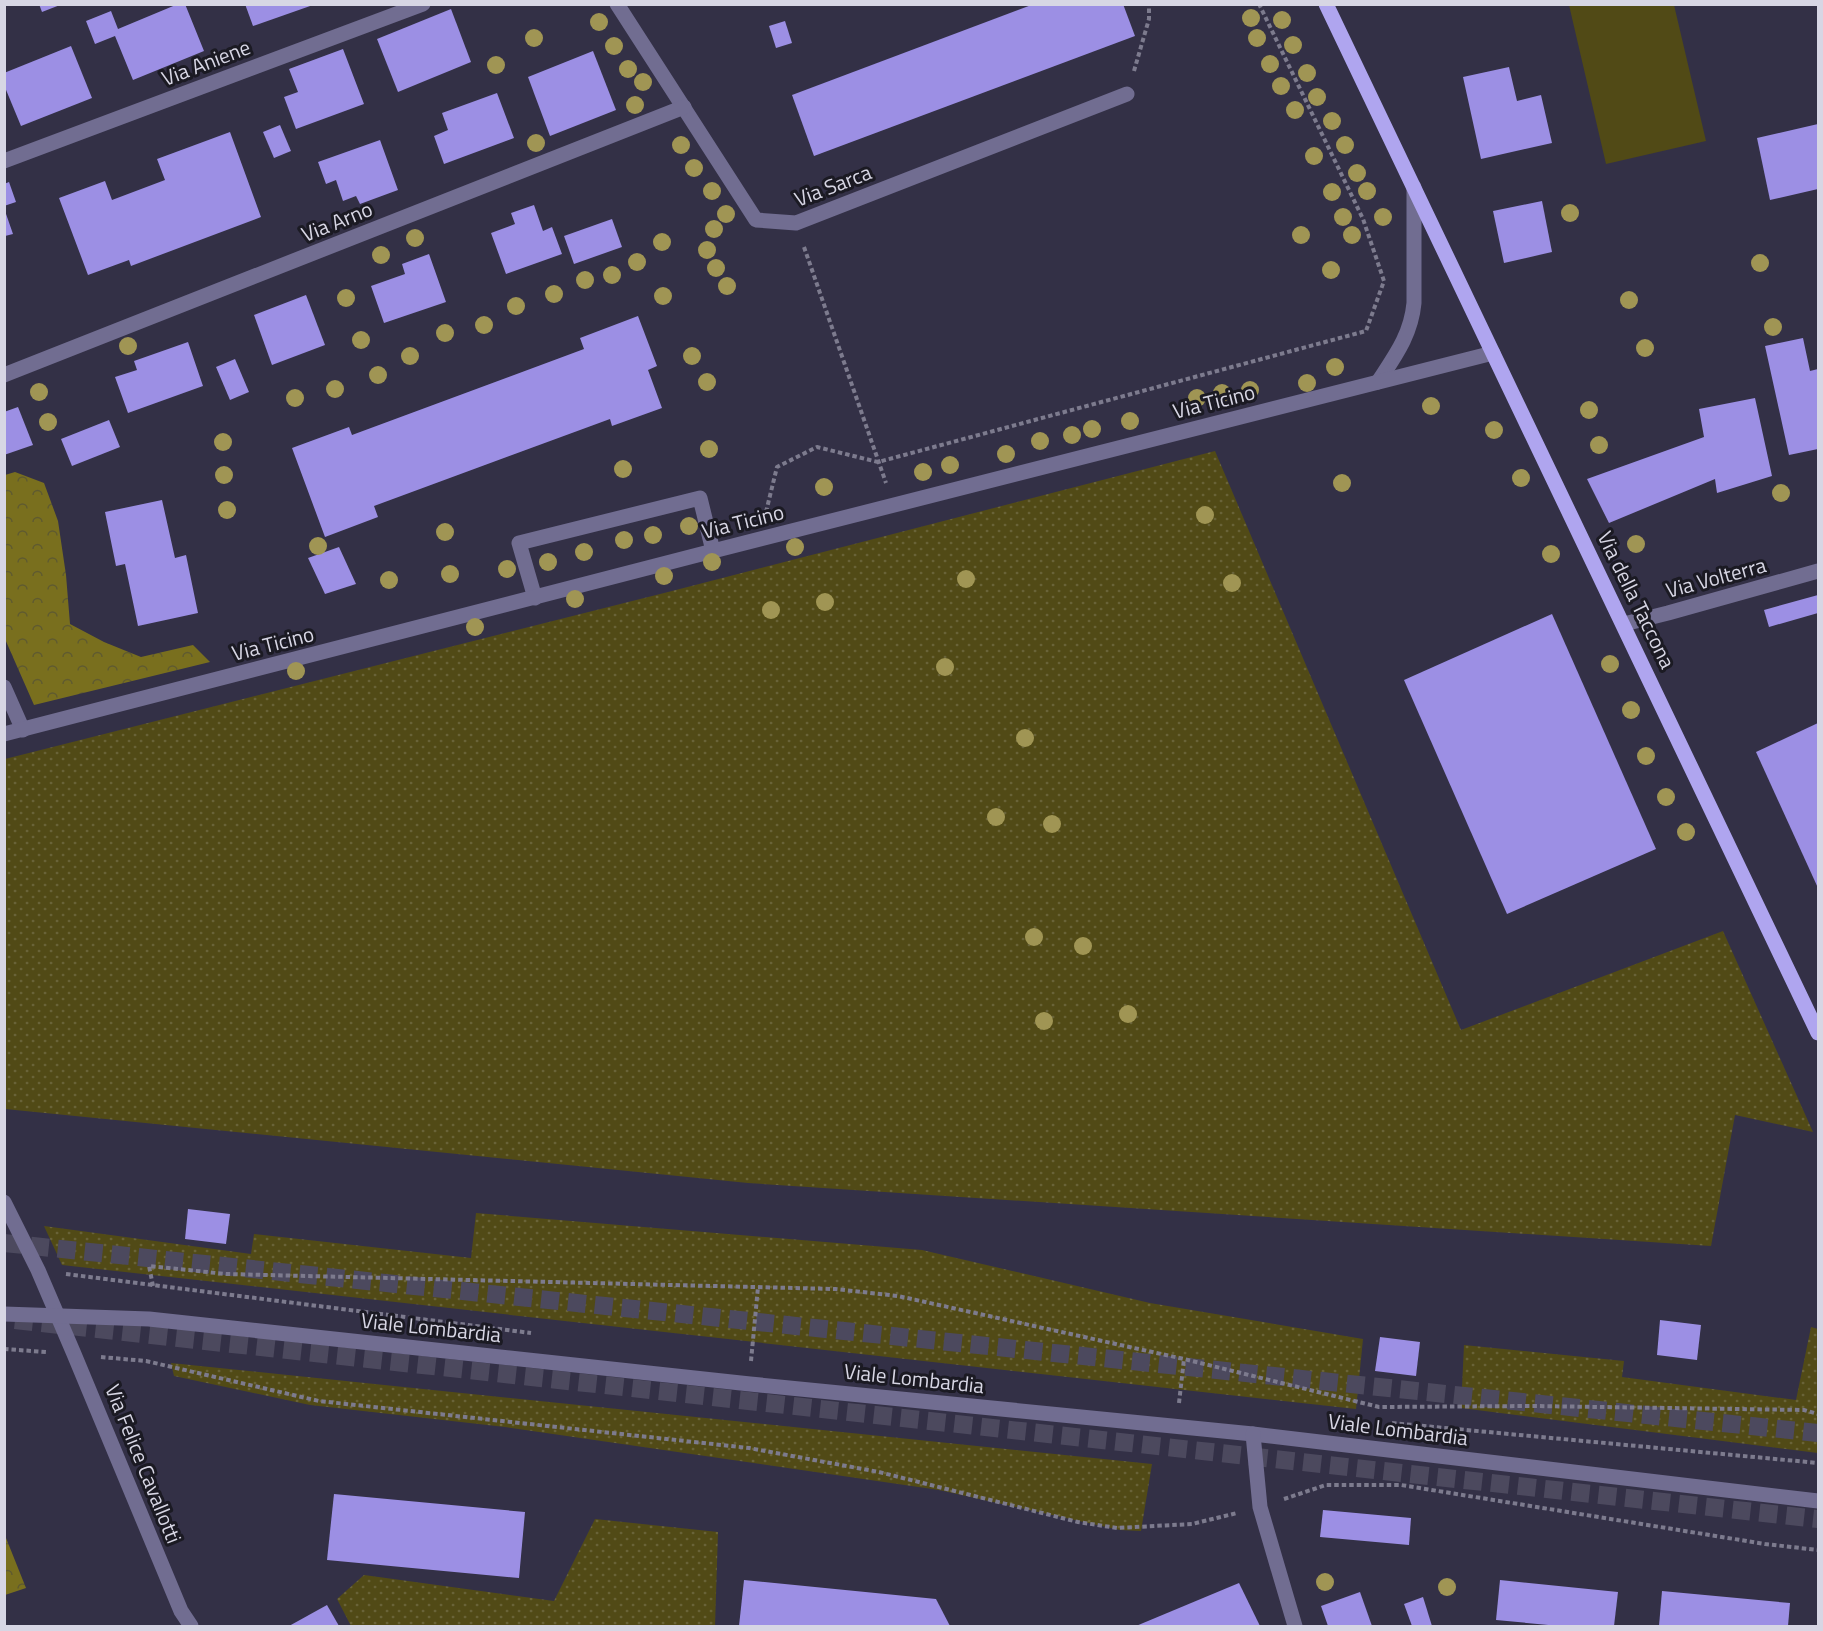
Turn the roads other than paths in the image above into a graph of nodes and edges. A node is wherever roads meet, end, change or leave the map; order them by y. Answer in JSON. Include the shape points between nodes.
{"nodes":[{"id":1,"x":423,"y":4,"type":"edge"},
{"id":2,"x":617,"y":4,"type":"edge"},
{"id":3,"x":1332,"y":6,"type":"edge"},
{"id":4,"x":1127,"y":94,"type":"road end"},
{"id":5,"x":684,"y":107,"type":"junction"},
{"id":6,"x":4,"y":161,"type":"edge"},
{"id":7,"x":1414,"y":186,"type":"junction"},
{"id":8,"x":1493,"y":354,"type":"junction"},
{"id":9,"x":4,"y":375,"type":"edge"},
{"id":10,"x":1378,"y":382,"type":"junction"},
{"id":11,"x":713,"y":551,"type":"junction"},
{"id":12,"x":1818,"y":571,"type":"edge"},
{"id":13,"x":536,"y":597,"type":"junction"},
{"id":14,"x":1624,"y":624,"type":"junction"},
{"id":15,"x":4,"y":687,"type":"edge"},
{"id":16,"x":23,"y":730,"type":"junction"},
{"id":17,"x":4,"y":734,"type":"edge"},
{"id":18,"x":1818,"y":1033,"type":"edge"},
{"id":19,"x":4,"y":1202,"type":"edge"},
{"id":20,"x":4,"y":1314,"type":"edge"},
{"id":21,"x":58,"y":1317,"type":"junction"},
{"id":22,"x":1253,"y":1434,"type":"junction"},
{"id":23,"x":1818,"y":1501,"type":"edge"},
{"id":24,"x":191,"y":1626,"type":"edge"},
{"id":25,"x":1295,"y":1626,"type":"edge"}],
"edges":[{"from":1,"to":6,"type":"street","name":"Via Aniene"},
{"from":2,"to":5,"type":"street","name":"Via Sarca"},
{"from":3,"to":7,"type":"main road","name":"Via della Taccona"},
{"from":4,"to":5,"type":"street","name":"Via Sarca","via":[[796,223],[756,220]]},
{"from":5,"to":9,"type":"street","name":"Via Arno"},
{"from":7,"to":8,"type":"main road","name":"Via della Taccona"},
{"from":7,"to":10,"type":"street","name":"Via della Taccona","via":[[1412,321],[1402,346]]},
{"from":8,"to":10,"type":"street","name":"Via Ticino"},
{"from":8,"to":14,"type":"main road","name":"Via della Taccona"},
{"from":10,"to":11,"type":"street","name":"Via Ticino"},
{"from":11,"to":13,"type":"street","name":"Via Ticino"},
{"from":11,"to":13,"type":"street","via":[[700,498],[519,543]]},
{"from":12,"to":14,"type":"street","name":"Via Volterra"},
{"from":13,"to":16,"type":"street","name":"Via Ticino"},
{"from":14,"to":18,"type":"main road","name":"Via della Taccona"},
{"from":15,"to":16,"type":"street"},
{"from":16,"to":17,"type":"street","name":"Via Ticino"},
{"from":19,"to":21,"type":"street","name":"Via Felice Cavallotti"},
{"from":20,"to":21,"type":"street","name":"Viale Lombardia"},
{"from":21,"to":22,"type":"street","name":"Viale Lombardia","via":[[149,1319]]},
{"from":21,"to":24,"type":"street","name":"Via Felice Cavallotti","via":[[181,1611]]},
{"from":22,"to":23,"type":"street","name":"Viale Lombardia"},
{"from":22,"to":25,"type":"street","via":[[1260,1507]]}]}
